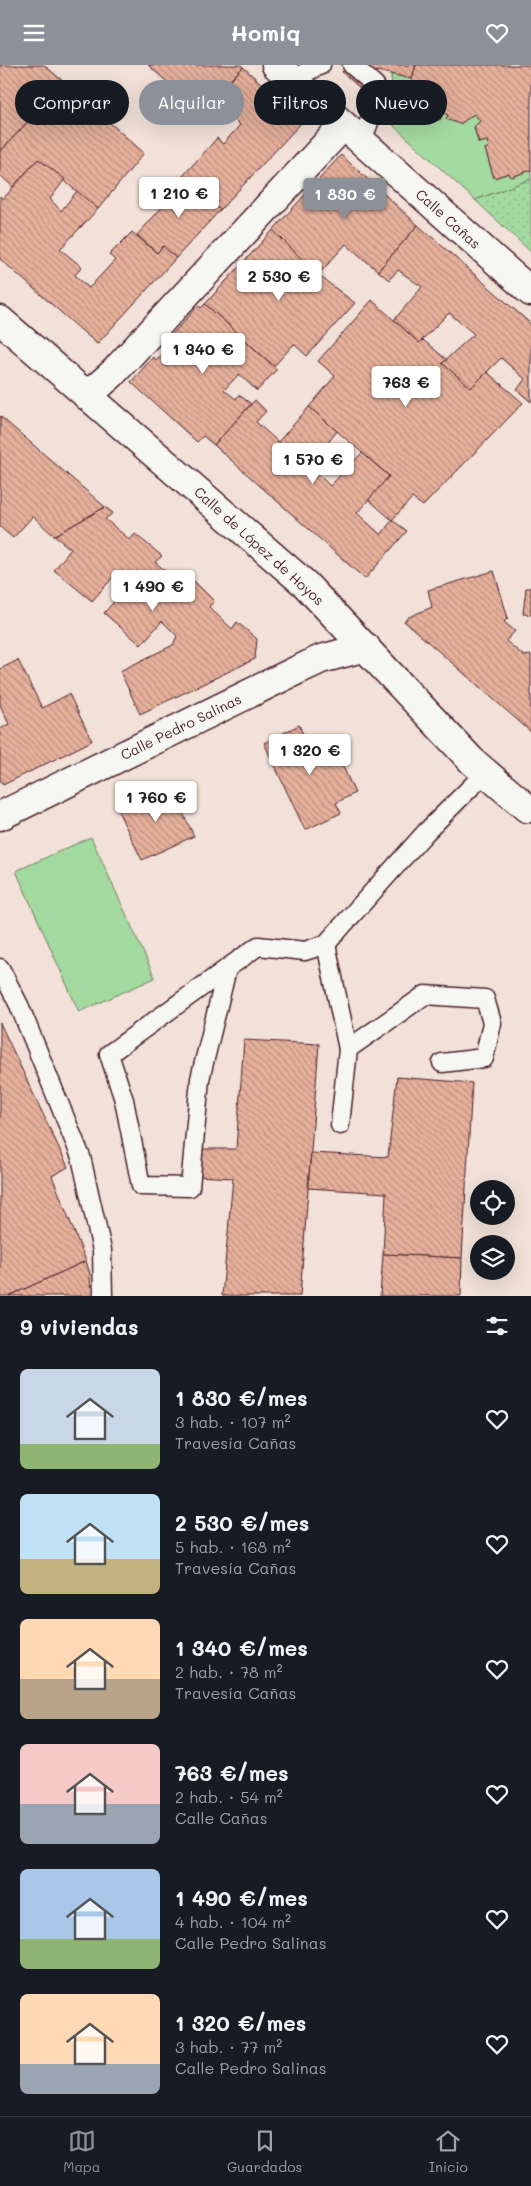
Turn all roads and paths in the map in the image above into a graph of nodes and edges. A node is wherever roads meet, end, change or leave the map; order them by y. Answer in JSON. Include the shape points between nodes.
{"nodes":[{"id":1,"x":321,"y":65,"type":"edge"},
{"id":2,"x":352,"y":65,"type":"edge"},
{"id":3,"x":284,"y":72,"type":"edge"},
{"id":4,"x":352,"y":134,"type":"junction"},
{"id":5,"x":531,"y":292,"type":"edge"},
{"id":6,"x":0,"y":320,"type":"edge"},
{"id":7,"x":87,"y":396,"type":"junction"},
{"id":8,"x":366,"y":647,"type":"junction"},
{"id":9,"x":484,"y":774,"type":"junction"},
{"id":10,"x":530,"y":813,"type":"edge"},
{"id":11,"x":0,"y":816,"type":"edge"},
{"id":12,"x":326,"y":944,"type":"junction"},
{"id":13,"x":0,"y":968,"type":"edge"},
{"id":14,"x":227,"y":969,"type":"junction"},
{"id":15,"x":348,"y":1049,"type":"junction"},
{"id":16,"x":442,"y":1063,"type":"dead end"},
{"id":17,"x":340,"y":1125,"type":"dead end"},
{"id":18,"x":103,"y":1296,"type":"edge"}],
"edges":[{"from":1,"to":3,"type":"lane"},
{"from":2,"to":4,"type":"lane","via":[[375,85],[372,115]]},
{"from":3,"to":4,"type":"street","name":"Calle Cañas"},
{"from":4,"to":5,"type":"street","name":"Calle Cañas"},
{"from":4,"to":7,"type":"street"},
{"from":6,"to":7,"type":"street","name":"Calle de López de Hoyos"},
{"from":7,"to":8,"type":"street","name":"Calle de López de Hoyos","via":[[305,584]]},
{"from":8,"to":9,"type":"street","name":"Calle de López de Hoyos"},
{"from":8,"to":11,"type":"street","name":"Calle Pedro Salinas","via":[[321,659],[286,675]]},
{"from":9,"to":10,"type":"street","name":"Calle de López de Hoyos"},
{"from":9,"to":12,"type":"lane","via":[[426,832]]},
{"from":12,"to":14,"type":"lane","via":[[305,951],[258,946]]},
{"from":12,"to":15,"type":"lane"},
{"from":13,"to":18,"type":"lane","via":[[19,1005],[81,1157],[102,1250]]},
{"from":14,"to":14,"type":"lane","via":[[109,1054],[124,1100],[141,1185],[190,1187],[200,1079]]},
{"from":15,"to":16,"type":"lane","via":[[424,995],[485,999],[492,1023],[484,1058]]},
{"from":15,"to":17,"type":"lane"}]}
